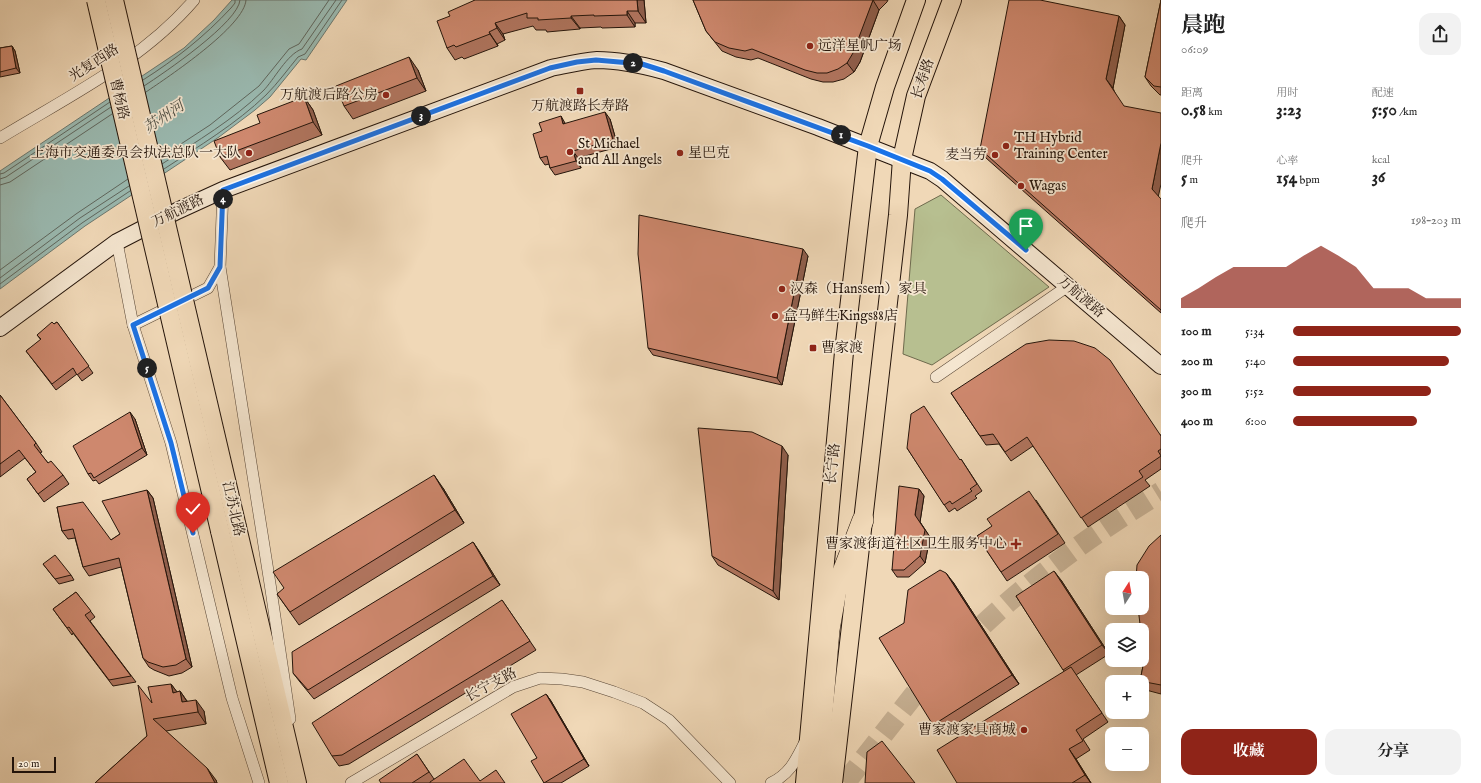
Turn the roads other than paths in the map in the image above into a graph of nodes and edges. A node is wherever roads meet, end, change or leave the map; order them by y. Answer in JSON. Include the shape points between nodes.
{"nodes":[{"id":1,"x":96,"y":0,"type":"edge"},
{"id":2,"x":114,"y":0,"type":"edge"},
{"id":3,"x":194,"y":0,"type":"edge"},
{"id":4,"x":916,"y":0,"type":"edge"},
{"id":5,"x":952,"y":0,"type":"edge"},
{"id":6,"x":0,"y":138,"type":"edge"},
{"id":7,"x":868,"y":146,"type":"junction"},
{"id":8,"x":902,"y":160,"type":"junction"},
{"id":9,"x":223,"y":190,"type":"junction"},
{"id":10,"x":169,"y":236,"type":"joint"},
{"id":11,"x":117,"y":242,"type":"junction"},
{"id":12,"x":153,"y":245,"type":"joint"},
{"id":13,"x":220,"y":267,"type":"junction"},
{"id":14,"x":1068,"y":286,"type":"junction"},
{"id":15,"x":133,"y":325,"type":"junction"},
{"id":16,"x":0,"y":328,"type":"edge"},
{"id":17,"x":1161,"y":366,"type":"edge"},
{"id":18,"x":936,"y":377,"type":"dead end"},
{"id":19,"x":863,"y":520,"type":"junction"},
{"id":20,"x":808,"y":735,"type":"junction"},
{"id":21,"x":294,"y":751,"type":"dead end"},
{"id":22,"x":728,"y":781,"type":"edge"},
{"id":23,"x":259,"y":783,"type":"edge"},
{"id":24,"x":279,"y":783,"type":"edge"},
{"id":25,"x":297,"y":783,"type":"edge"},
{"id":26,"x":351,"y":783,"type":"edge"},
{"id":27,"x":739,"y":783,"type":"edge"},
{"id":28,"x":771,"y":783,"type":"edge"},
{"id":29,"x":804,"y":783,"type":"edge"},
{"id":30,"x":816,"y":783,"type":"edge"},
{"id":31,"x":833,"y":783,"type":"edge"}],
"edges":[{"from":1,"to":12,"type":"main road","name":"曹杨路","bridge":true},
{"from":2,"to":10,"type":"main road","name":"曹杨路","bridge":true},
{"from":3,"to":6,"type":"street","name":"光复西路","via":[[170,26],[136,53]]},
{"from":4,"to":7,"type":"main road","via":[[885,87]]},
{"from":5,"to":8,"type":"main road","name":"长寿路","via":[[916,96]]},
{"from":7,"to":8,"type":"street","name":"万航渡路"},
{"from":7,"to":9,"type":"street","name":"万航渡路","via":[[642,64],[596,60],[550,68]]},
{"from":7,"to":20,"type":"main road","name":"长宁路","via":[[844,352]]},
{"from":8,"to":14,"type":"street","name":"万航渡路","via":[[930,171],[942,179]]},
{"from":8,"to":19,"type":"main road","via":[[898,222]]},
{"from":9,"to":11,"type":"street","name":"万航渡路","via":[[177,210]]},
{"from":9,"to":13,"type":"street"},
{"from":10,"to":25,"type":"main road","name":"江苏北路","bridge":true},
{"from":11,"to":15,"type":"street"},
{"from":11,"to":16,"type":"street","name":"万航渡路"},
{"from":12,"to":24,"type":"main road","name":"江苏北路","bridge":true},
{"from":13,"to":15,"type":"street","via":[[208,288]]},
{"from":13,"to":21,"type":"street"},
{"from":14,"to":17,"type":"street","name":"万航渡路"},
{"from":14,"to":18,"type":"street"},
{"from":15,"to":23,"type":"street","via":[[171,443],[232,698]]},
{"from":19,"to":30,"type":"highway","via":[[836,590],[829,630]]},
{"from":19,"to":31,"type":"main road"},
{"from":20,"to":28,"type":"street","via":[[794,765],[782,778]]},
{"from":20,"to":29,"type":"main road","name":"长宁路"},
{"from":22,"to":26,"type":"street","name":"长宁支路","via":[[669,720],[643,703],[583,682],[540,678],[513,687]]},
{"from":22,"to":27,"type":"street","name":"长宁支路"}]}
